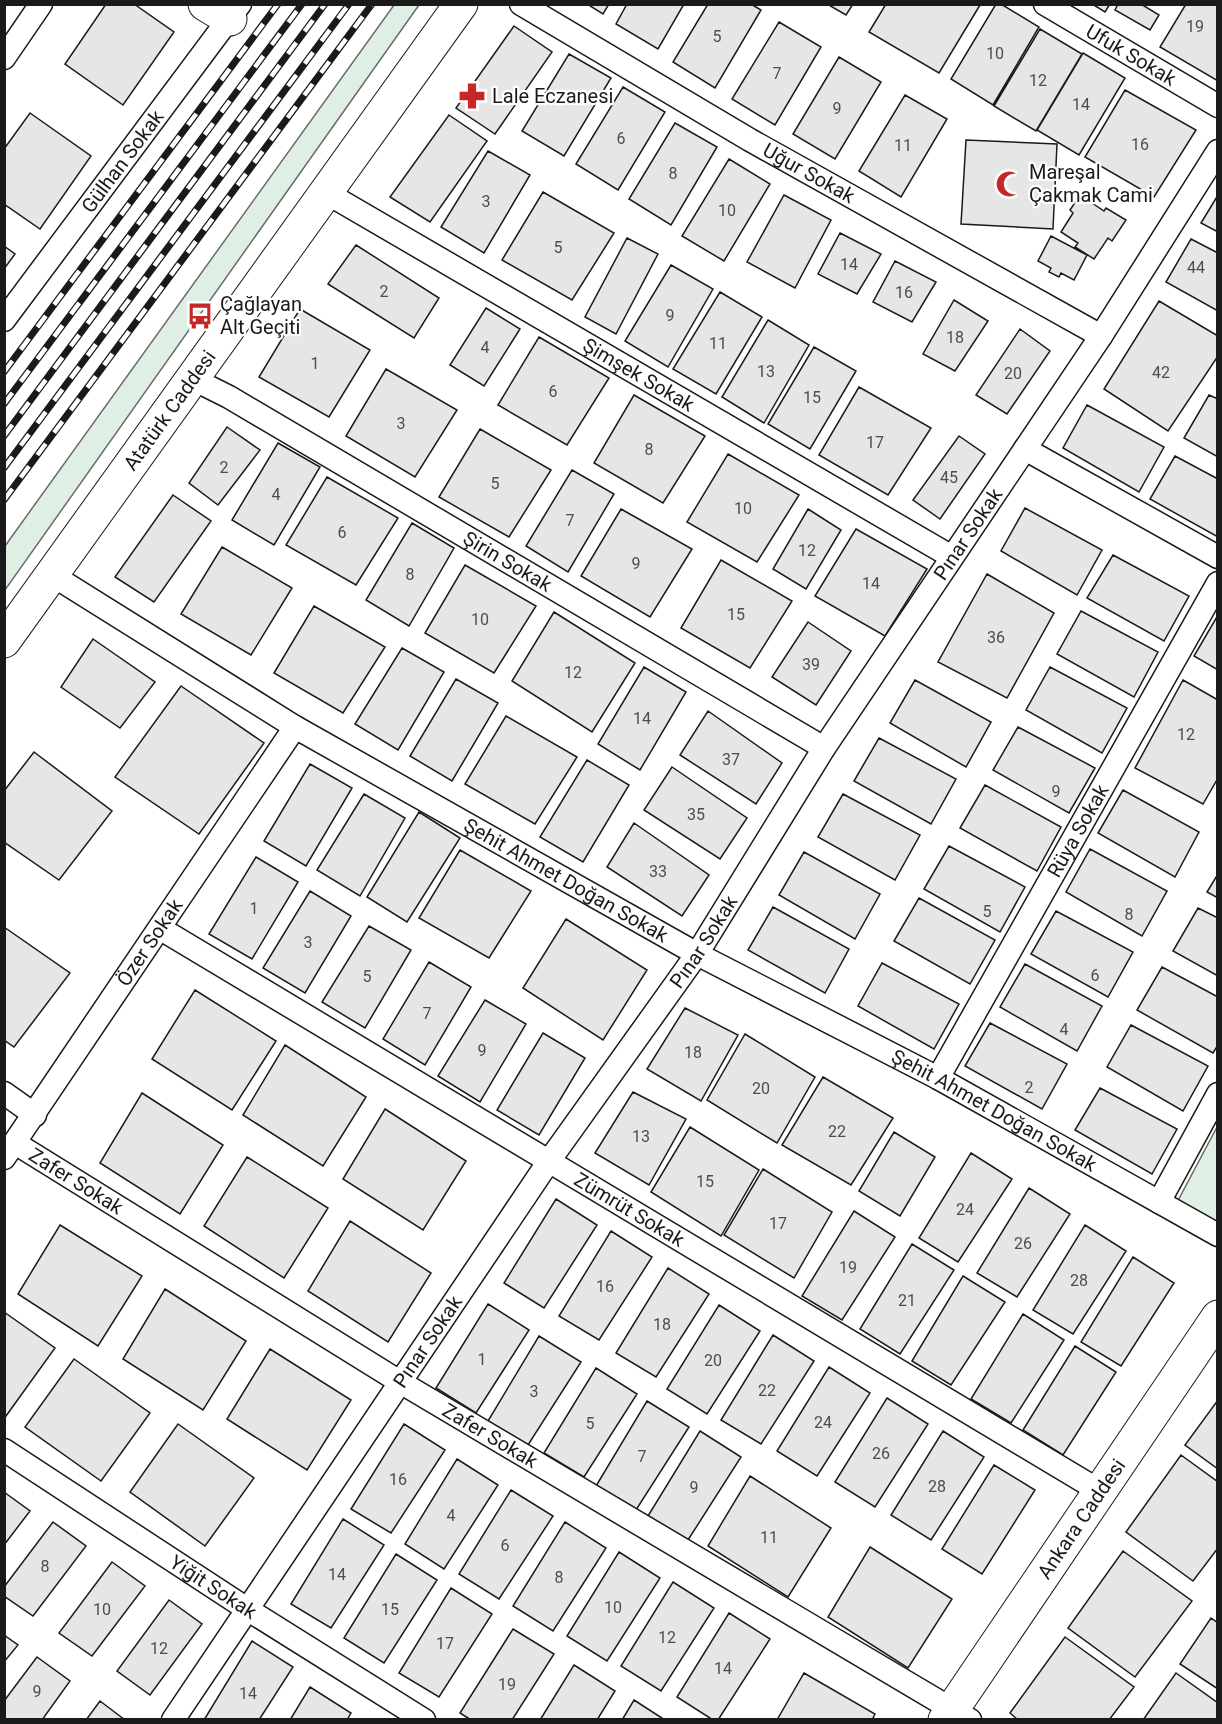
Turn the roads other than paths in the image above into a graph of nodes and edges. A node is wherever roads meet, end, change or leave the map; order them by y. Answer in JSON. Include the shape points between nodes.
{"nodes":[{"id":1,"x":41,"y":4,"type":"edge"},
{"id":2,"x":460,"y":4,"type":"edge"},
{"id":3,"x":521,"y":4,"type":"edge"},
{"id":4,"x":1045,"y":4,"type":"edge"},
{"id":5,"x":225,"y":9,"type":"edge"},
{"id":6,"x":4,"y":58,"type":"edge"},
{"id":7,"x":1218,"y":106,"type":"edge"},
{"id":8,"x":1218,"y":152,"type":"edge"},
{"id":9,"x":325,"y":192,"type":"junction"},
{"id":10,"x":4,"y":320,"type":"edge"},
{"id":11,"x":1101,"y":336,"type":"junction"},
{"id":12,"x":190,"y":378,"type":"junction"},
{"id":13,"x":1025,"y":449,"type":"junction"},
{"id":14,"x":952,"y":557,"type":"junction"},
{"id":15,"x":1218,"y":558,"type":"edge"},
{"id":16,"x":52,"y":575,"type":"junction"},
{"id":17,"x":1218,"y":583,"type":"edge"},
{"id":18,"x":4,"y":641,"type":"edge"},
{"id":19,"x":295,"y":727,"type":"junction"},
{"id":20,"x":824,"y":748,"type":"junction"},
{"id":21,"x":160,"y":929,"type":"junction"},
{"id":22,"x":697,"y":954,"type":"junction"},
{"id":23,"x":938,"y":1078,"type":"junction"},
{"id":24,"x":4,"y":1093,"type":"edge"},
{"id":25,"x":1218,"y":1094,"type":"edge"},
{"id":26,"x":35,"y":1115,"type":"junction"},
{"id":27,"x":10,"y":1150,"type":"edge"},
{"id":28,"x":549,"y":1161,"type":"junction"},
{"id":29,"x":1159,"y":1202,"type":"junction"},
{"id":30,"x":1218,"y":1235,"type":"edge"},
{"id":31,"x":1218,"y":1317,"type":"edge"},
{"id":32,"x":400,"y":1382,"type":"junction"},
{"id":33,"x":4,"y":1450,"type":"edge"},
{"id":34,"x":1098,"y":1490,"type":"junction"},
{"id":35,"x":248,"y":1609,"type":"junction"},
{"id":36,"x":956,"y":1716,"type":"edge"},
{"id":37,"x":173,"y":1719,"type":"edge"},
{"id":38,"x":424,"y":1719,"type":"edge"}],
"edges":[{"from":1,"to":6,"type":"street"},
{"from":2,"to":9,"type":"main road","name":"Atatürk Caddesi"},
{"from":3,"to":11,"type":"street","name":"Uğur Sokak","via":[[750,140]]},
{"from":4,"to":7,"type":"street","name":"Ufuk Sokak"},
{"from":5,"to":10,"type":"street","name":"Gülhan Sokak"},
{"from":8,"to":11,"type":"street","name":"Pınar Sokak"},
{"from":9,"to":12,"type":"main road","name":"Atatürk Caddesi"},
{"from":9,"to":14,"type":"street","name":"Şimşek Sokak"},
{"from":11,"to":13,"type":"street","name":"Pınar Sokak"},
{"from":12,"to":16,"type":"main road","name":"Atatürk Caddesi"},
{"from":12,"to":20,"type":"street","name":"Şirin Sokak","via":[[229,397]]},
{"from":13,"to":14,"type":"street","name":"Pınar Sokak"},
{"from":13,"to":15,"type":"street"},
{"from":14,"to":20,"type":"street","name":"Pınar Sokak"},
{"from":16,"to":18,"type":"main road","name":"Atatürk Caddesi"},
{"from":16,"to":19,"type":"street","name":"Şehit Ahmet Doğan Sokak"},
{"from":17,"to":23,"type":"street","name":"Rüya Sokak"},
{"from":19,"to":21,"type":"street","name":"Özer Sokak"},
{"from":19,"to":22,"type":"street","name":"Şehit Ahmet Doğan Sokak"},
{"from":20,"to":22,"type":"street","name":"Pınar Sokak"},
{"from":21,"to":26,"type":"street","name":"Özer Sokak"},
{"from":21,"to":28,"type":"street","name":"Zümrüt Sokak"},
{"from":22,"to":23,"type":"street","name":"Şehit Ahmet Doğan Sokak"},
{"from":22,"to":28,"type":"street","name":"Pınar Sokak"},
{"from":23,"to":29,"type":"street","name":"Şehit Ahmet Doğan Sokak"},
{"from":24,"to":26,"type":"street"},
{"from":25,"to":29,"type":"street"},
{"from":26,"to":27,"type":"street","name":"Özer Sokak"},
{"from":27,"to":32,"type":"street","name":"Zafer Sokak"},
{"from":28,"to":32,"type":"street","name":"Pınar Sokak"},
{"from":28,"to":34,"type":"street","name":"Zümrüt Sokak"},
{"from":29,"to":30,"type":"street","name":"Şehit Ahmet Doğan Sokak"},
{"from":31,"to":34,"type":"main road","name":"Ankara Caddesi"},
{"from":32,"to":35,"type":"street","name":"Pınar Sokak"},
{"from":32,"to":36,"type":"street","name":"Zafer Sokak"},
{"from":33,"to":35,"type":"street","name":"Yiğit Sokak"},
{"from":34,"to":36,"type":"main road","name":"Ankara Caddesi"},
{"from":35,"to":37,"type":"street","name":"Pınar Sokak"},
{"from":35,"to":38,"type":"street","name":"Yiğit Sokak"}]}
